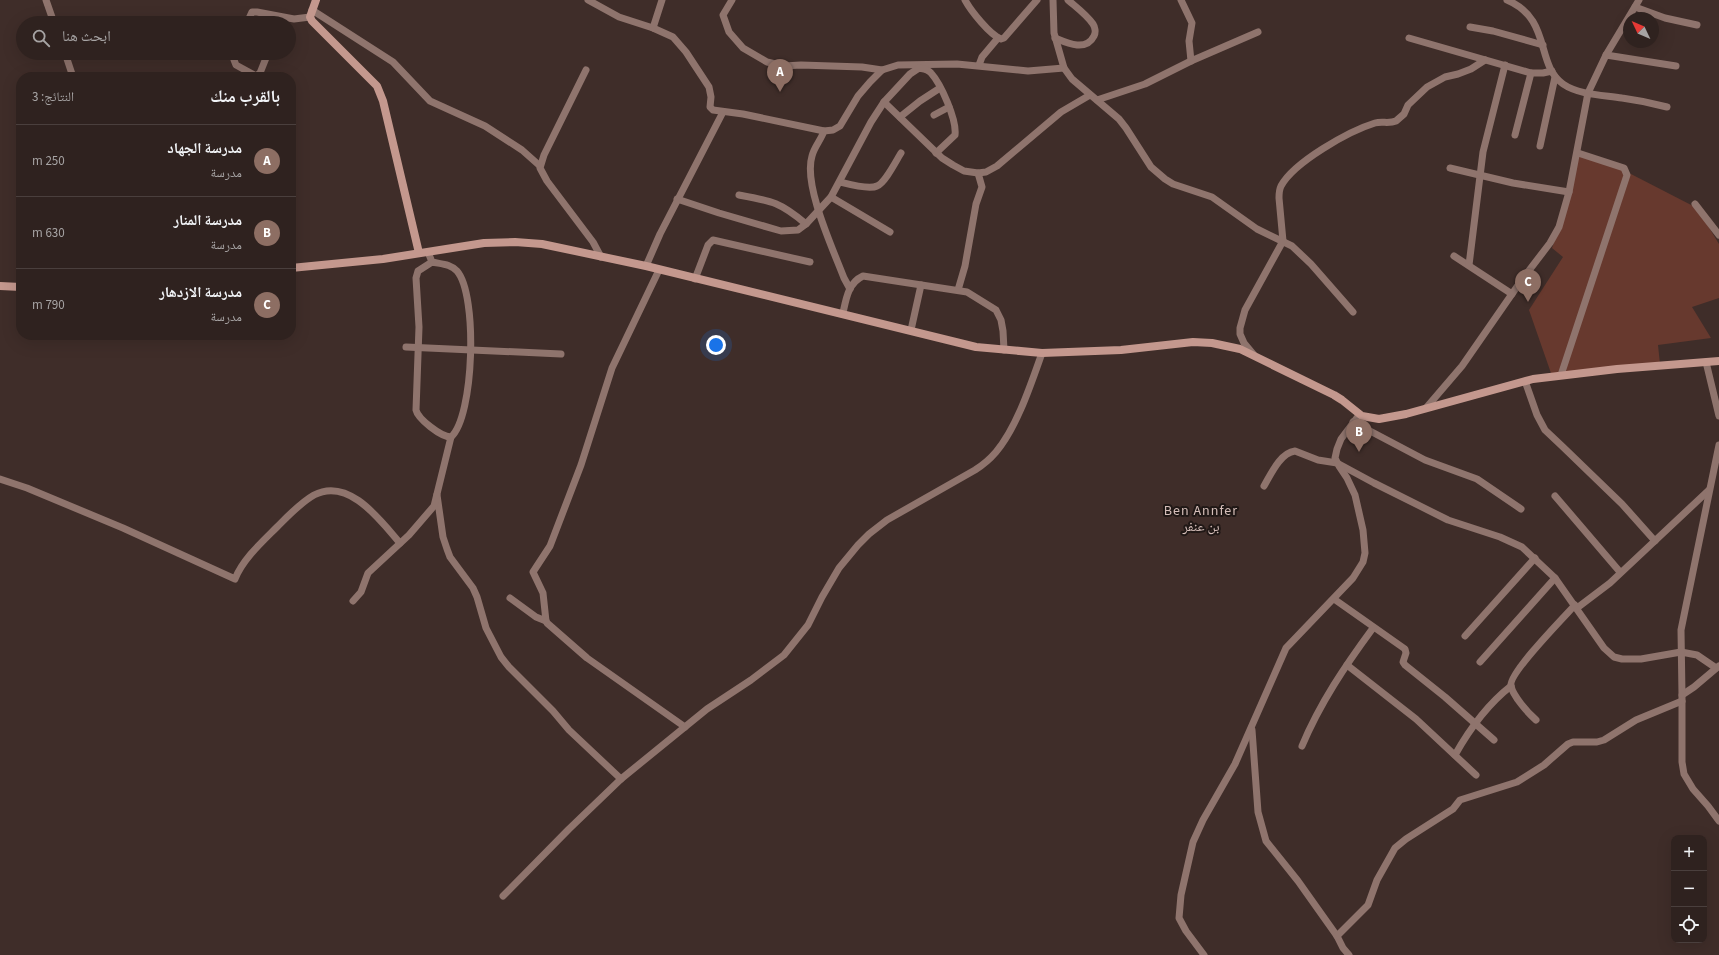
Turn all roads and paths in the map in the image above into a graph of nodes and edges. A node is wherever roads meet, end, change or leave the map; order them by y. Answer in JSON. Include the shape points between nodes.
{"nodes":[{"id":1,"x":46,"y":0,"type":"edge"},
{"id":2,"x":316,"y":0,"type":"edge"},
{"id":3,"x":588,"y":0,"type":"edge"},
{"id":4,"x":662,"y":0,"type":"edge"},
{"id":5,"x":732,"y":0,"type":"edge"},
{"id":6,"x":965,"y":0,"type":"edge"},
{"id":7,"x":1037,"y":0,"type":"edge"},
{"id":8,"x":1053,"y":0,"type":"edge"},
{"id":9,"x":1068,"y":0,"type":"edge"},
{"id":10,"x":1181,"y":0,"type":"edge"},
{"id":11,"x":1507,"y":0,"type":"edge"},
{"id":12,"x":1639,"y":0,"type":"edge"},
{"id":13,"x":1635,"y":7,"type":"junction"},
{"id":14,"x":311,"y":14,"type":"junction"},
{"id":15,"x":52,"y":16,"type":"edge"},
{"id":16,"x":250,"y":16,"type":"edge"},
{"id":17,"x":265,"y":16,"type":"edge"},
{"id":18,"x":296,"y":18,"type":"edge"},
{"id":19,"x":1697,"y":25,"type":"dead end"},
{"id":20,"x":1470,"y":27,"type":"dead end"},
{"id":21,"x":654,"y":28,"type":"junction"},
{"id":22,"x":1258,"y":32,"type":"dead end"},
{"id":23,"x":998,"y":38,"type":"junction"},
{"id":24,"x":1055,"y":38,"type":"junction"},
{"id":25,"x":1409,"y":38,"type":"dead end"},
{"id":26,"x":1543,"y":45,"type":"junction"},
{"id":27,"x":1606,"y":54,"type":"junction"},
{"id":28,"x":67,"y":60,"type":"edge"},
{"id":29,"x":234,"y":60,"type":"edge"},
{"id":30,"x":265,"y":60,"type":"edge"},
{"id":31,"x":1485,"y":60,"type":"junction"},
{"id":32,"x":1191,"y":61,"type":"junction"},
{"id":33,"x":979,"y":65,"type":"junction"},
{"id":34,"x":1505,"y":65,"type":"junction"},
{"id":35,"x":1676,"y":66,"type":"dead end"},
{"id":36,"x":1064,"y":68,"type":"junction"},
{"id":37,"x":586,"y":70,"type":"dead end"},
{"id":38,"x":882,"y":70,"type":"junction"},
{"id":39,"x":71,"y":72,"type":"edge"},
{"id":40,"x":249,"y":72,"type":"edge"},
{"id":41,"x":260,"y":72,"type":"edge"},
{"id":42,"x":1531,"y":73,"type":"junction"},
{"id":43,"x":1554,"y":74,"type":"junction"},
{"id":44,"x":940,"y":88,"type":"junction"},
{"id":45,"x":1588,"y":93,"type":"junction"},
{"id":46,"x":1090,"y":95,"type":"junction"},
{"id":47,"x":1097,"y":100,"type":"junction"},
{"id":48,"x":884,"y":102,"type":"junction"},
{"id":49,"x":949,"y":107,"type":"junction"},
{"id":50,"x":1667,"y":107,"type":"dead end"},
{"id":51,"x":723,"y":112,"type":"junction"},
{"id":52,"x":934,"y":116,"type":"dead end"},
{"id":53,"x":900,"y":117,"type":"junction"},
{"id":54,"x":824,"y":131,"type":"junction"},
{"id":55,"x":1515,"y":135,"type":"dead end"},
{"id":56,"x":1540,"y":146,"type":"dead end"},
{"id":57,"x":901,"y":153,"type":"dead end"},
{"id":58,"x":936,"y":153,"type":"junction"},
{"id":59,"x":1578,"y":153,"type":"junction"},
{"id":60,"x":540,"y":166,"type":"junction"},
{"id":61,"x":1450,"y":168,"type":"dead end"},
{"id":62,"x":978,"y":173,"type":"junction"},
{"id":63,"x":1480,"y":175,"type":"junction"},
{"id":64,"x":840,"y":182,"type":"junction"},
{"id":65,"x":1569,"y":192,"type":"junction"},
{"id":66,"x":739,"y":195,"type":"dead end"},
{"id":67,"x":830,"y":197,"type":"junction"},
{"id":68,"x":677,"y":199,"type":"junction"},
{"id":69,"x":1695,"y":204,"type":"dead end"},
{"id":70,"x":818,"y":211,"type":"junction"},
{"id":71,"x":806,"y":224,"type":"junction"},
{"id":72,"x":890,"y":232,"type":"dead end"},
{"id":73,"x":1719,"y":235,"type":"edge"},
{"id":74,"x":1283,"y":241,"type":"junction"},
{"id":75,"x":428,"y":252,"type":"junction"},
{"id":76,"x":419,"y":253,"type":"junction"},
{"id":77,"x":1454,"y":256,"type":"dead end"},
{"id":78,"x":602,"y":257,"type":"junction"},
{"id":79,"x":432,"y":262,"type":"junction"},
{"id":80,"x":810,"y":262,"type":"dead end"},
{"id":81,"x":1468,"y":265,"type":"junction"},
{"id":82,"x":646,"y":266,"type":"junction"},
{"id":83,"x":296,"y":268,"type":"edge"},
{"id":84,"x":659,"y":270,"type":"junction"},
{"id":85,"x":695,"y":279,"type":"junction"},
{"id":86,"x":921,"y":285,"type":"junction"},
{"id":87,"x":0,"y":286,"type":"edge"},
{"id":88,"x":16,"y":287,"type":"edge"},
{"id":89,"x":850,"y":289,"type":"junction"},
{"id":90,"x":958,"y":290,"type":"junction"},
{"id":91,"x":1512,"y":294,"type":"junction"},
{"id":92,"x":1353,"y":312,"type":"dead end"},
{"id":93,"x":843,"y":313,"type":"junction"},
{"id":94,"x":911,"y":330,"type":"junction"},
{"id":95,"x":406,"y":347,"type":"dead end"},
{"id":96,"x":418,"y":347,"type":"junction"},
{"id":97,"x":471,"y":349,"type":"junction"},
{"id":98,"x":1004,"y":350,"type":"junction"},
{"id":99,"x":1042,"y":353,"type":"junction"},
{"id":100,"x":561,"y":354,"type":"dead end"},
{"id":101,"x":1254,"y":356,"type":"junction"},
{"id":102,"x":1719,"y":361,"type":"edge"},
{"id":103,"x":1706,"y":362,"type":"junction"},
{"id":104,"x":1561,"y":375,"type":"junction"},
{"id":105,"x":1525,"y":381,"type":"junction"},
{"id":106,"x":1426,"y":408,"type":"junction"},
{"id":107,"x":1359,"y":415,"type":"junction"},
{"id":108,"x":1719,"y":416,"type":"edge"},
{"id":109,"x":1353,"y":422,"type":"junction"},
{"id":110,"x":451,"y":437,"type":"junction"},
{"id":111,"x":1719,"y":445,"type":"edge"},
{"id":112,"x":1337,"y":463,"type":"junction"},
{"id":113,"x":0,"y":479,"type":"edge"},
{"id":114,"x":1264,"y":486,"type":"dead end"},
{"id":115,"x":1710,"y":490,"type":"junction"},
{"id":116,"x":437,"y":496,"type":"junction"},
{"id":117,"x":1555,"y":496,"type":"dead end"},
{"id":118,"x":1521,"y":509,"type":"dead end"},
{"id":119,"x":1655,"y":541,"type":"junction"},
{"id":120,"x":400,"y":543,"type":"junction"},
{"id":121,"x":1535,"y":558,"type":"junction"},
{"id":122,"x":1620,"y":572,"type":"junction"},
{"id":123,"x":1555,"y":578,"type":"junction"},
{"id":124,"x":510,"y":598,"type":"dead end"},
{"id":125,"x":1334,"y":599,"type":"junction"},
{"id":126,"x":353,"y":601,"type":"dead end"},
{"id":127,"x":1576,"y":606,"type":"junction"},
{"id":128,"x":546,"y":621,"type":"junction"},
{"id":129,"x":1373,"y":628,"type":"junction"},
{"id":130,"x":1465,"y":636,"type":"dead end"},
{"id":131,"x":1681,"y":652,"type":"junction"},
{"id":132,"x":1480,"y":662,"type":"dead end"},
{"id":133,"x":1347,"y":665,"type":"junction"},
{"id":134,"x":1718,"y":667,"type":"edge"},
{"id":135,"x":1511,"y":686,"type":"junction"},
{"id":136,"x":1682,"y":698,"type":"junction"},
{"id":137,"x":1536,"y":720,"type":"dead end"},
{"id":138,"x":1476,"y":724,"type":"junction"},
{"id":139,"x":685,"y":727,"type":"junction"},
{"id":140,"x":1252,"y":728,"type":"junction"},
{"id":141,"x":1494,"y":740,"type":"dead end"},
{"id":142,"x":1302,"y":746,"type":"dead end"},
{"id":143,"x":1455,"y":755,"type":"junction"},
{"id":144,"x":1476,"y":775,"type":"dead end"},
{"id":145,"x":622,"y":779,"type":"junction"},
{"id":146,"x":1719,"y":821,"type":"edge"},
{"id":147,"x":504,"y":896,"type":"dead end"},
{"id":148,"x":1337,"y":936,"type":"junction"},
{"id":149,"x":1204,"y":955,"type":"edge"},
{"id":150,"x":1349,"y":955,"type":"edge"}],
"edges":[{"from":1,"to":15,"type":"street"},
{"from":2,"to":14,"type":"street"},
{"from":3,"to":21,"type":"street","via":[[619,16]]},
{"from":4,"to":21,"type":"street"},
{"from":5,"to":38,"type":"street","via":[[723,15],[729,32],[743,48],[767,62],[784,66],[862,67]]},
{"from":6,"to":23,"type":"street","via":[[971,10]]},
{"from":7,"to":23,"type":"street","via":[[1004,38]]},
{"from":8,"to":24,"type":"street"},
{"from":9,"to":24,"type":"street","via":[[1094,25],[1094,37],[1085,45]]},
{"from":10,"to":32,"type":"street","via":[[1192,23],[1189,40]]},
{"from":11,"to":26,"type":"street","via":[[1523,10],[1531,19],[1538,29]]},
{"from":12,"to":13,"type":"street"},
{"from":13,"to":19,"type":"street","via":[[1665,18]]},
{"from":13,"to":27,"type":"street"},
{"from":14,"to":18,"type":"street"},
{"from":14,"to":60,"type":"street","via":[[393,62],[430,101],[485,126],[522,150]]},
{"from":14,"to":76,"type":"street","via":[[317,26],[377,86],[390,128]]},
{"from":16,"to":17,"type":"street","via":[[252,12]]},
{"from":20,"to":26,"type":"street"},
{"from":21,"to":51,"type":"street","via":[[673,37],[686,52],[709,87],[711,108]]},
{"from":22,"to":32,"type":"street"},
{"from":23,"to":33,"type":"street","via":[[982,57]]},
{"from":24,"to":36,"type":"street"},
{"from":25,"to":31,"type":"street"},
{"from":26,"to":43,"type":"street"},
{"from":27,"to":35,"type":"street"},
{"from":27,"to":45,"type":"street"},
{"from":28,"to":39,"type":"street"},
{"from":29,"to":40,"type":"street","via":[[236,65]]},
{"from":30,"to":41,"type":"street"},
{"from":31,"to":34,"type":"street"},
{"from":31,"to":74,"type":"street","via":[[1471,69],[1445,77],[1427,87],[1396,122],[1377,122],[1340,139],[1291,174],[1279,191]]},
{"from":32,"to":47,"type":"street","via":[[1145,84]]},
{"from":33,"to":36,"type":"street","via":[[1028,71]]},
{"from":33,"to":38,"type":"street","via":[[898,65]]},
{"from":34,"to":42,"type":"street"},
{"from":34,"to":63,"type":"street","via":[[1483,152]]},
{"from":36,"to":46,"type":"street"},
{"from":37,"to":60,"type":"street"},
{"from":38,"to":54,"type":"street","via":[[858,96],[840,126]]},
{"from":42,"to":43,"type":"street"},
{"from":42,"to":55,"type":"street"},
{"from":43,"to":45,"type":"street","via":[[1569,88]]},
{"from":43,"to":56,"type":"street"},
{"from":44,"to":48,"type":"street","via":[[931,72],[920,68],[910,74]]},
{"from":44,"to":49,"type":"street"},
{"from":44,"to":53,"type":"street"},
{"from":45,"to":50,"type":"street"},
{"from":45,"to":59,"type":"street"},
{"from":46,"to":47,"type":"street"},
{"from":46,"to":62,"type":"street","via":[[1061,112],[997,166]]},
{"from":47,"to":74,"type":"street","via":[[1126,128],[1151,167],[1165,179],[1212,197],[1256,229]]},
{"from":48,"to":53,"type":"street"},
{"from":48,"to":64,"type":"street"},
{"from":49,"to":52,"type":"street"},
{"from":49,"to":58,"type":"street","via":[[956,132]]},
{"from":51,"to":54,"type":"street"},
{"from":51,"to":68,"type":"street"},
{"from":53,"to":58,"type":"street"},
{"from":54,"to":70,"type":"street","via":[[812,155],[810,171]]},
{"from":57,"to":64,"type":"street","via":[[877,186]]},
{"from":58,"to":62,"type":"street","via":[[964,171]]},
{"from":59,"to":65,"type":"street"},
{"from":59,"to":104,"type":"street","via":[[1624,168],[1627,175]]},
{"from":60,"to":78,"type":"street","via":[[547,181]]},
{"from":61,"to":63,"type":"street"},
{"from":62,"to":90,"type":"street","via":[[982,186]]},
{"from":63,"to":65,"type":"street"},
{"from":63,"to":81,"type":"street"},
{"from":64,"to":67,"type":"street"},
{"from":65,"to":91,"type":"street","via":[[1559,227]]},
{"from":66,"to":71,"type":"street","via":[[777,203],[788,208]]},
{"from":67,"to":70,"type":"street"},
{"from":67,"to":72,"type":"street"},
{"from":68,"to":71,"type":"street","via":[[781,231],[798,230]]},
{"from":68,"to":82,"type":"street"},
{"from":69,"to":73,"type":"street"},
{"from":70,"to":71,"type":"street"},
{"from":70,"to":89,"type":"street"},
{"from":74,"to":92,"type":"street","via":[[1303,256]]},
{"from":74,"to":101,"type":"street","via":[[1241,320],[1240,334]]},
{"from":75,"to":76,"type":"street"},
{"from":75,"to":78,"type":"street","via":[[484,243],[515,242],[556,246]]},
{"from":75,"to":79,"type":"street"},
{"from":76,"to":83,"type":"street","via":[[369,261]]},
{"from":77,"to":81,"type":"street"},
{"from":78,"to":82,"type":"street"},
{"from":79,"to":96,"type":"street","via":[[416,274]]},
{"from":79,"to":97,"type":"street","via":[[452,267],[460,276],[469,302]]},
{"from":80,"to":85,"type":"street","via":[[714,240],[708,245]]},
{"from":81,"to":91,"type":"street"},
{"from":82,"to":84,"type":"street"},
{"from":84,"to":85,"type":"street"},
{"from":84,"to":128,"type":"street","via":[[612,368],[581,465],[550,546],[533,570],[543,593]]},
{"from":85,"to":93,"type":"street"},
{"from":86,"to":89,"type":"street","via":[[863,276],[857,278]]},
{"from":86,"to":90,"type":"street"},
{"from":86,"to":94,"type":"street"},
{"from":87,"to":88,"type":"street"},
{"from":89,"to":93,"type":"street"},
{"from":90,"to":98,"type":"street","via":[[967,292],[996,310],[1001,320]]},
{"from":91,"to":106,"type":"street","via":[[1462,366]]},
{"from":93,"to":94,"type":"street"},
{"from":94,"to":98,"type":"street","via":[[976,347]]},
{"from":95,"to":96,"type":"street"},
{"from":96,"to":97,"type":"street"},
{"from":96,"to":110,"type":"street","via":[[417,413],[437,431]]},
{"from":97,"to":100,"type":"street"},
{"from":97,"to":110,"type":"street","via":[[469,381],[463,409],[458,427]]},
{"from":98,"to":99,"type":"street"},
{"from":99,"to":101,"type":"street","via":[[1121,350],[1193,342],[1226,345]]},
{"from":99,"to":139,"type":"street","via":[[1011,430],[996,453],[975,470],[887,520],[869,534],[839,568],[808,625],[793,645],[764,671]]},
{"from":101,"to":107,"type":"street","via":[[1342,400]]},
{"from":102,"to":103,"type":"street"},
{"from":103,"to":104,"type":"street"},
{"from":103,"to":108,"type":"street"},
{"from":104,"to":105,"type":"street"},
{"from":105,"to":106,"type":"street"},
{"from":105,"to":119,"type":"street","via":[[1544,430],[1622,504]]},
{"from":106,"to":107,"type":"street","via":[[1380,419]]},
{"from":107,"to":109,"type":"street"},
{"from":109,"to":112,"type":"street","via":[[1337,450]]},
{"from":109,"to":118,"type":"street","via":[[1425,460],[1477,479]]},
{"from":110,"to":116,"type":"street"},
{"from":111,"to":115,"type":"street"},
{"from":112,"to":114,"type":"street","via":[[1291,451],[1283,457]]},
{"from":112,"to":121,"type":"street","via":[[1448,520],[1510,540]]},
{"from":112,"to":125,"type":"street","via":[[1356,495],[1365,553],[1360,569]]},
{"from":113,"to":120,"type":"street","via":[[123,528],[235,579],[240,568],[271,533],[301,505],[319,493],[344,493],[353,496]]},
{"from":115,"to":119,"type":"street"},
{"from":115,"to":131,"type":"street","via":[[1686,601],[1681,630]]},
{"from":116,"to":120,"type":"street","via":[[434,506]]},
{"from":116,"to":145,"type":"street","via":[[446,549],[453,563],[475,592],[486,628],[501,657],[569,730]]},
{"from":117,"to":122,"type":"street"},
{"from":119,"to":122,"type":"street"},
{"from":120,"to":126,"type":"street","via":[[368,573],[361,592]]},
{"from":121,"to":123,"type":"street"},
{"from":121,"to":130,"type":"street"},
{"from":122,"to":127,"type":"street","via":[[1601,591]]},
{"from":123,"to":127,"type":"street"},
{"from":123,"to":132,"type":"street"},
{"from":124,"to":128,"type":"street","via":[[536,617]]},
{"from":125,"to":129,"type":"street"},
{"from":125,"to":140,"type":"street","via":[[1286,648]]},
{"from":127,"to":131,"type":"street","via":[[1604,648],[1614,658],[1641,659]]},
{"from":127,"to":135,"type":"street","via":[[1526,659],[1513,676]]},
{"from":128,"to":139,"type":"street","via":[[587,658]]},
{"from":129,"to":133,"type":"street"},
{"from":129,"to":138,"type":"street","via":[[1406,651],[1403,661],[1405,665]]},
{"from":131,"to":134,"type":"street","via":[[1697,655]]},
{"from":131,"to":136,"type":"street"},
{"from":133,"to":142,"type":"street","via":[[1322,704]]},
{"from":133,"to":143,"type":"street","via":[[1416,719]]},
{"from":134,"to":136,"type":"street"},
{"from":135,"to":137,"type":"street","via":[[1520,702]]},
{"from":135,"to":138,"type":"street"},
{"from":136,"to":146,"type":"street","via":[[1684,774]]},
{"from":136,"to":148,"type":"street","via":[[1604,740],[1568,744],[1544,765],[1517,782],[1458,802],[1453,809],[1395,848],[1377,880],[1368,905]]},
{"from":138,"to":141,"type":"street"},
{"from":138,"to":143,"type":"street"},
{"from":139,"to":145,"type":"street"},
{"from":140,"to":148,"type":"street","via":[[1261,829],[1266,841]]},
{"from":140,"to":149,"type":"street","via":[[1236,764],[1198,829],[1186,868],[1179,918]]},
{"from":143,"to":144,"type":"street"},
{"from":145,"to":147,"type":"street"},
{"from":148,"to":150,"type":"street"}]}
